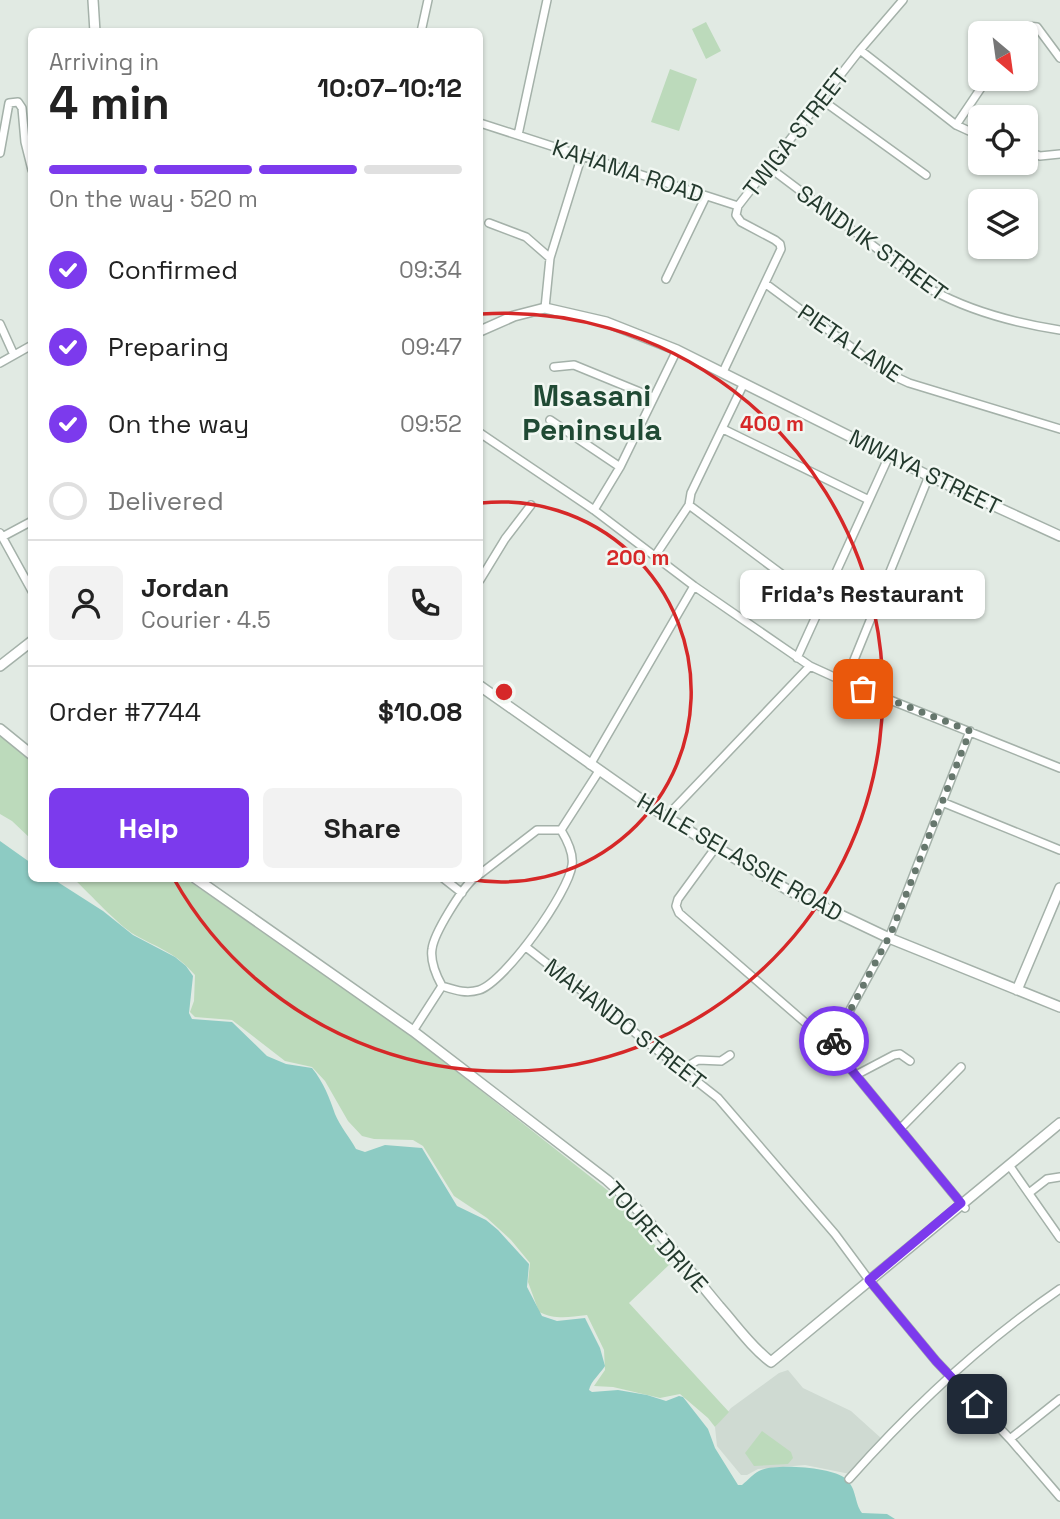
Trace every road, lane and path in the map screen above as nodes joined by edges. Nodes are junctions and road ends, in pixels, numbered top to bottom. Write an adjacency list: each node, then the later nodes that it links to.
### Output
1 (93, 0): 5 (street)
2 (428, 0): 6 (street)
3 (547, 0): 17 (street)
4 (903, 0): 8 (street, TWIGA STREET)
5 (95, 28)
6 (422, 28)
7 (1038, 28): 9 (street)
8 (860, 50): 11 (street, TWIGA STREET); 14 (street)
9 (1060, 58)
10 (979, 91): 14 (street)
11 (822, 100): 23 (street, TWIGA STREET); 24 (street)
12 (483, 124): 17 (street, KAHAMA ROAD)
13 (5, 125): 15 (street); 15 (street); 19 (street)
14 (956, 125): 16 (street)
15 (23, 127): 18 (street)
16 (968, 130)
17 (518, 135): 21 (street, KAHAMA ROAD)
18 (28, 151)
19 (0, 153)
20 (1060, 154): 22 (street)
21 (582, 155): 25 (street, KAHAMA ROAD); 28 (street)
22 (1038, 155)
23 (769, 168): 26 (street, TWIGA STREET); 34 (street, SANDVIK STREET)
24 (926, 175)
25 (706, 196): 26 (street, KAHAMA ROAD); 29 (street)
26 (738, 206): 30 (street, TWIGA STREET)
27 (489, 222): 28 (street)
28 (550, 258): 31 (street)
29 (666, 279)
30 (766, 284): 40 (street, TWIGA STREET); 45 (street, PIETA LANE)
31 (545, 309): 33 (street, MWAYA STREET); 36 (street, MWAYA STREET)
32 (0, 324): 37 (street)
33 (483, 330)
34 (1060, 330)
35 (28, 348): 37 (street)
36 (677, 350): 40 (street, MWAYA STREET); 42 (street)
37 (14, 355): 38 (street)
38 (0, 363)
39 (554, 367): 42 (street)
40 (723, 372): 41 (street, MWAYA STREET)
41 (744, 383): 44 (street); 47 (street, MWAYA STREET)
42 (652, 397): 48 (street)
43 (550, 420): 48 (street)
44 (723, 429): 50 (street); 52 (street)
45 (1060, 429)
46 (483, 435): 53 (street)
47 (890, 456): 49 (street, MWAYA STREET); 50 (street)
48 (620, 467): 53 (street)
49 (929, 476): 56 (street, MWAYA STREET); 66 (street)
50 (869, 500): 61 (street)
51 (531, 505): 58 (street)
52 (689, 505): 57 (street); 61 (street)
53 (594, 510): 57 (street)
54 (28, 523): 55 (street)
55 (1, 535): 59 (street)
56 (1060, 536)
57 (655, 556): 60 (street)
58 (483, 575)
59 (28, 584)
60 (694, 586): 63 (street); 71 (street)
61 (822, 600): 63 (street)
62 (28, 644): 64 (street)
63 (797, 658): 65 (street)
64 (0, 666)
65 (810, 666): 66 (street); 74 (street)
66 (845, 682): 69 (street)
67 (483, 688): 71 (street, HAILE SELASSIE ROAD)
68 (0, 729): 70 (street)
69 (970, 731): 72 (street); 73 (street)
70 (28, 752)
71 (594, 768): 74 (street, HAILE SELASSIE ROAD); 75 (street)
72 (1060, 768)
73 (942, 802): 77 (street); 84 (street)
74 (666, 817): 76 (street, HAILE SELASSIE ROAD)
75 (561, 830): 78 (street); 85 (street)
76 (716, 847): 84 (street, HAILE SELASSIE ROAD); 90 (street)
77 (1060, 850)
78 (483, 872)
79 (201, 882): 89 (street, TOURE DRIVE)
80 (448, 882): 83 (street)
81 (471, 882): 83 (street)
82 (1060, 888): 87 (street)
83 (462, 893): 86 (street)
84 (888, 938): 87 (street, HAILE SELASSIE ROAD); 90 (street)
85 (526, 947): 86 (street, MAHANDO STREET); 94 (street, MAHANDO STREET)
86 (442, 986): 89 (street)
87 (1017, 989): 88 (street, HAILE SELASSIE ROAD)
88 (1060, 1007)
89 (413, 1031): 103 (street, TOURE DRIVE)
90 (831, 1045): 95 (street)
91 (730, 1055): 94 (street)
92 (910, 1060): 95 (street)
93 (961, 1067): 97 (street)
94 (683, 1069): 103 (street, MAHANDO STREET)
95 (856, 1075): 97 (street)
96 (1060, 1123): 98 (street, TOURE DRIVE)
97 (900, 1129): 101 (street)
98 (1009, 1165): 100 (street); 101 (street, TOURE DRIVE)
99 (1060, 1177): 100 (street)
100 (1029, 1193): 102 (street)
101 (963, 1205): 103 (street, TOURE DRIVE)
102 (1060, 1238)
103 (869, 1280): 105 (street, MAHANDO STREET)
104 (1060, 1289): 105 (street)
105 (950, 1375): 107 (street, MAHANDO STREET); 108 (street)
106 (1060, 1399): 107 (street)
107 (1010, 1439): 109 (street, MAHANDO STREET)
108 (849, 1479)
109 (1060, 1497)

